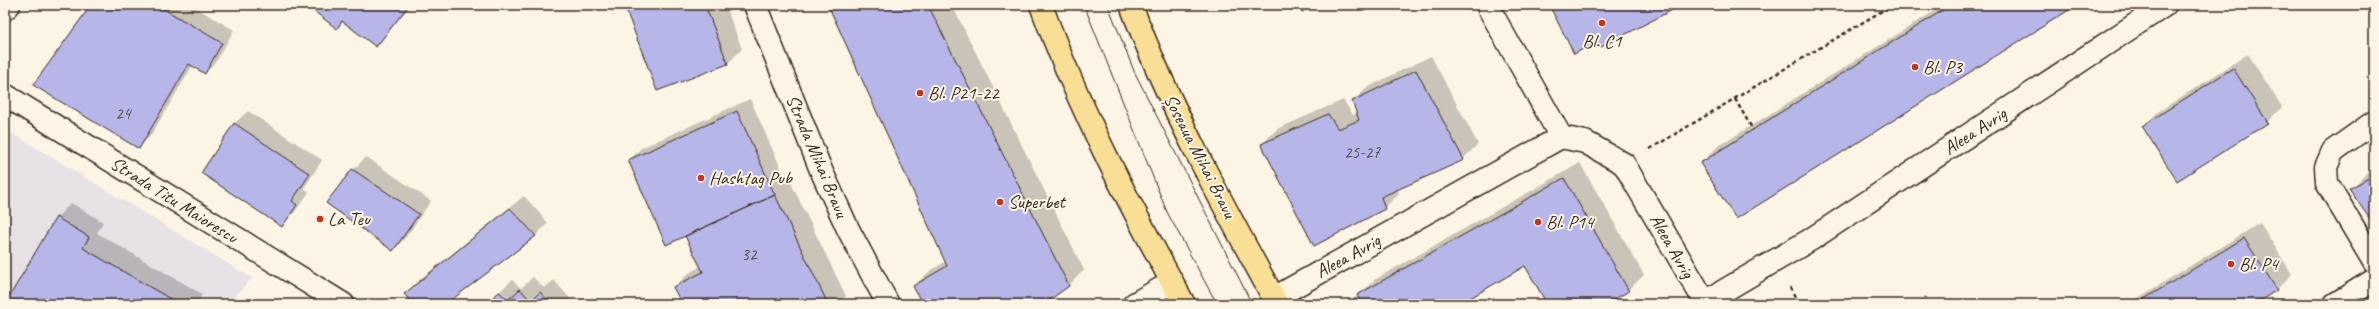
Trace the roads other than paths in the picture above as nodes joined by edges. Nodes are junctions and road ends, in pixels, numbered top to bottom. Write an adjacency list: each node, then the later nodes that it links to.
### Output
1 (9, 5): 7 (street)
2 (755, 5): 17 (street, Strada Mihai Bravu)
3 (1041, 5): 13 (main road)
4 (1131, 5): 14 (main road, Șoseaua Mihai Bravu)
5 (1487, 5): 10 (street)
6 (2166, 5): 15 (street, Aleea Avrig)
7 (5, 9)
8 (5, 95): 16 (street, Strada Titu Maiorescu)
9 (2374, 122): 11 (street)
10 (1561, 137): 14 (street, Aleea Avrig); 15 (street, Aleea Avrig)
11 (2374, 262)
12 (2374, 280): 20 (street)
13 (1172, 282): 18 (street); 19 (main road)
14 (1276, 301)
15 (1704, 303)
16 (342, 304)
17 (888, 304)
18 (1134, 304)
19 (1184, 304)
20 (2335, 304)

